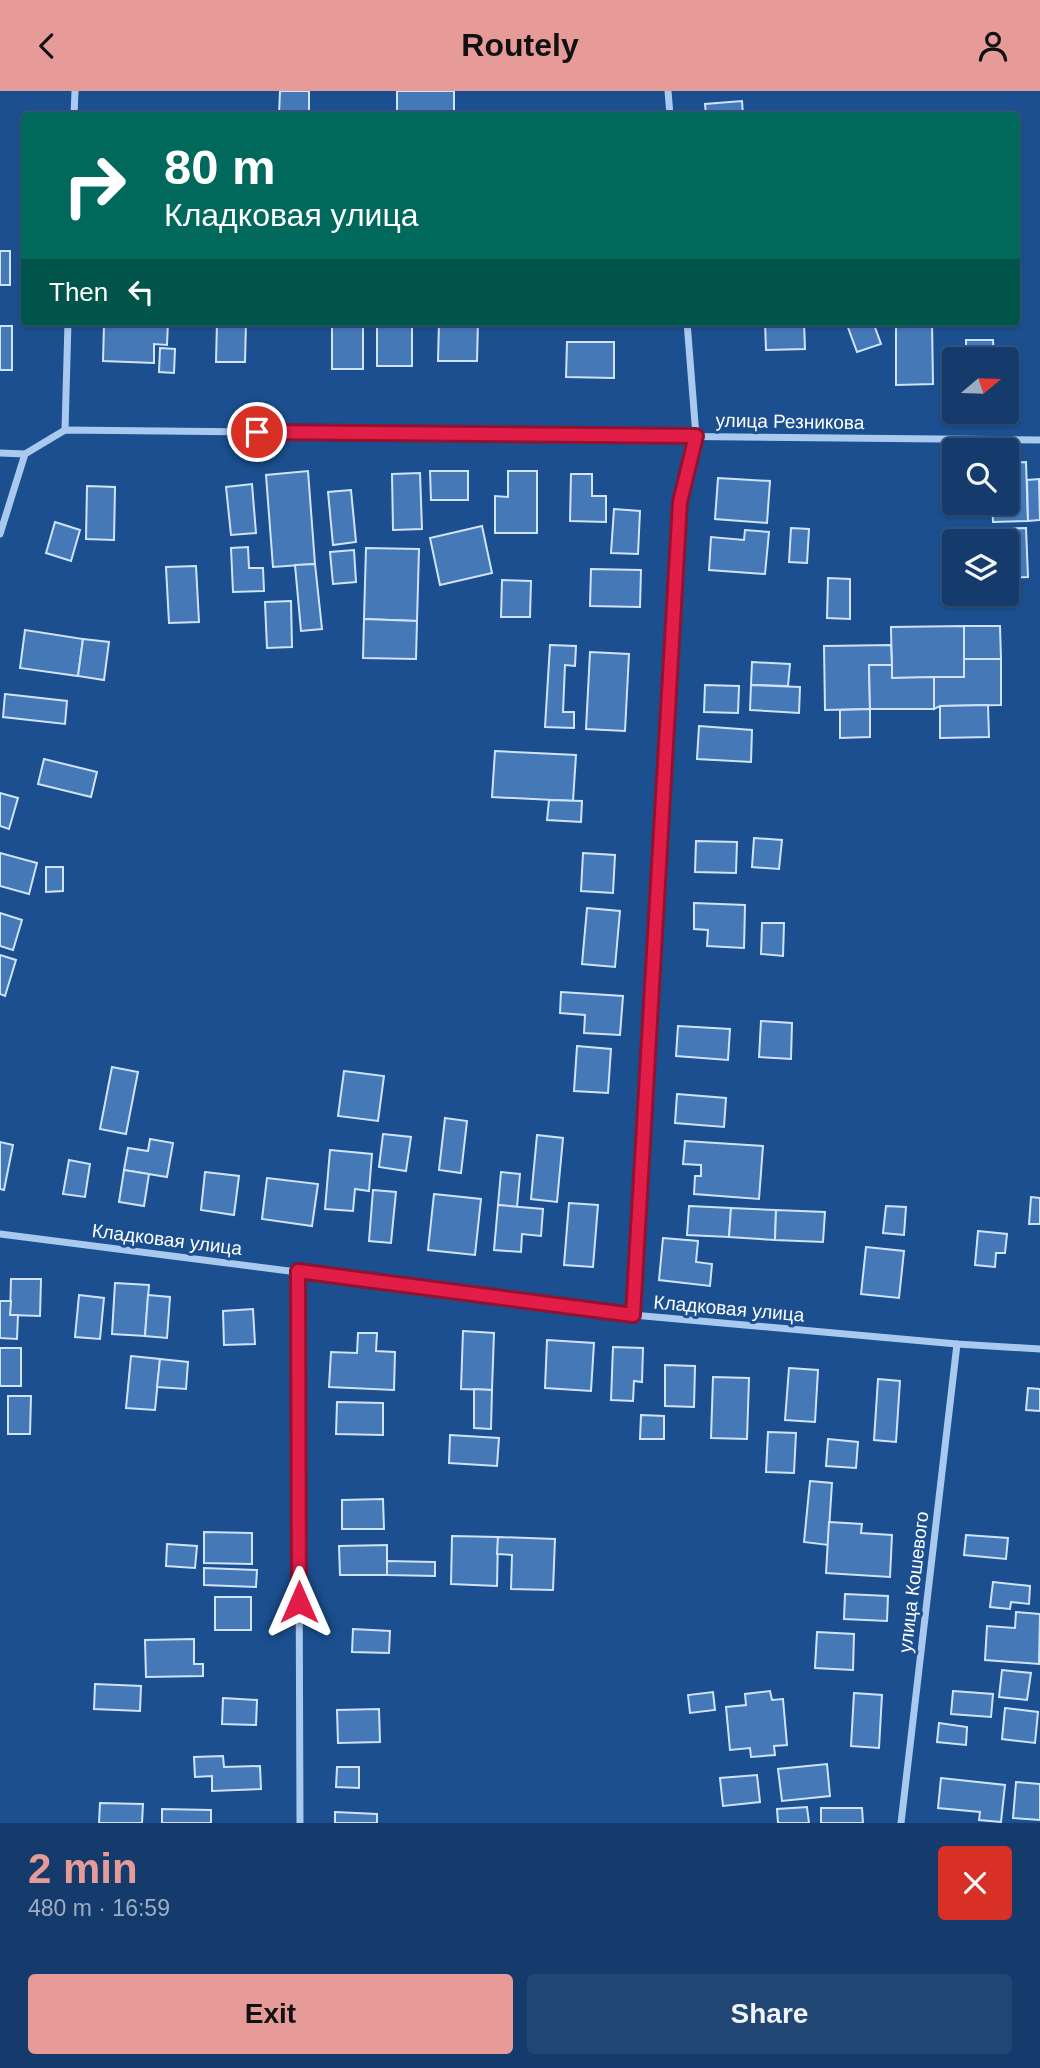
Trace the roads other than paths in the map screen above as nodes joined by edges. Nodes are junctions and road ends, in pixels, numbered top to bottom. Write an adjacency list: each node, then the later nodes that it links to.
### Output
1 (75, 91): 3 (street)
2 (668, 91): 4 (street)
3 (74, 112)
4 (670, 112)
5 (68, 326): 7 (street)
6 (687, 326): 8 (street)
7 (65, 430): 8 (street, улица Резникова); 11 (street)
8 (696, 436): 9 (street, улица Резникова); 15 (street)
9 (1040, 440)
10 (0, 453): 11 (street)
11 (25, 454): 12 (street)
12 (0, 534)
13 (0, 1234): 14 (street, Кладковая улица)
14 (298, 1271): 15 (street, Кладковая улица); 18 (street)
15 (633, 1315): 16 (street, Кладковая улица)
16 (957, 1344): 17 (street, Кладковая улица); 19 (street, улица Кошевого)
17 (1040, 1349)
18 (300, 1823)
19 (901, 1823)

